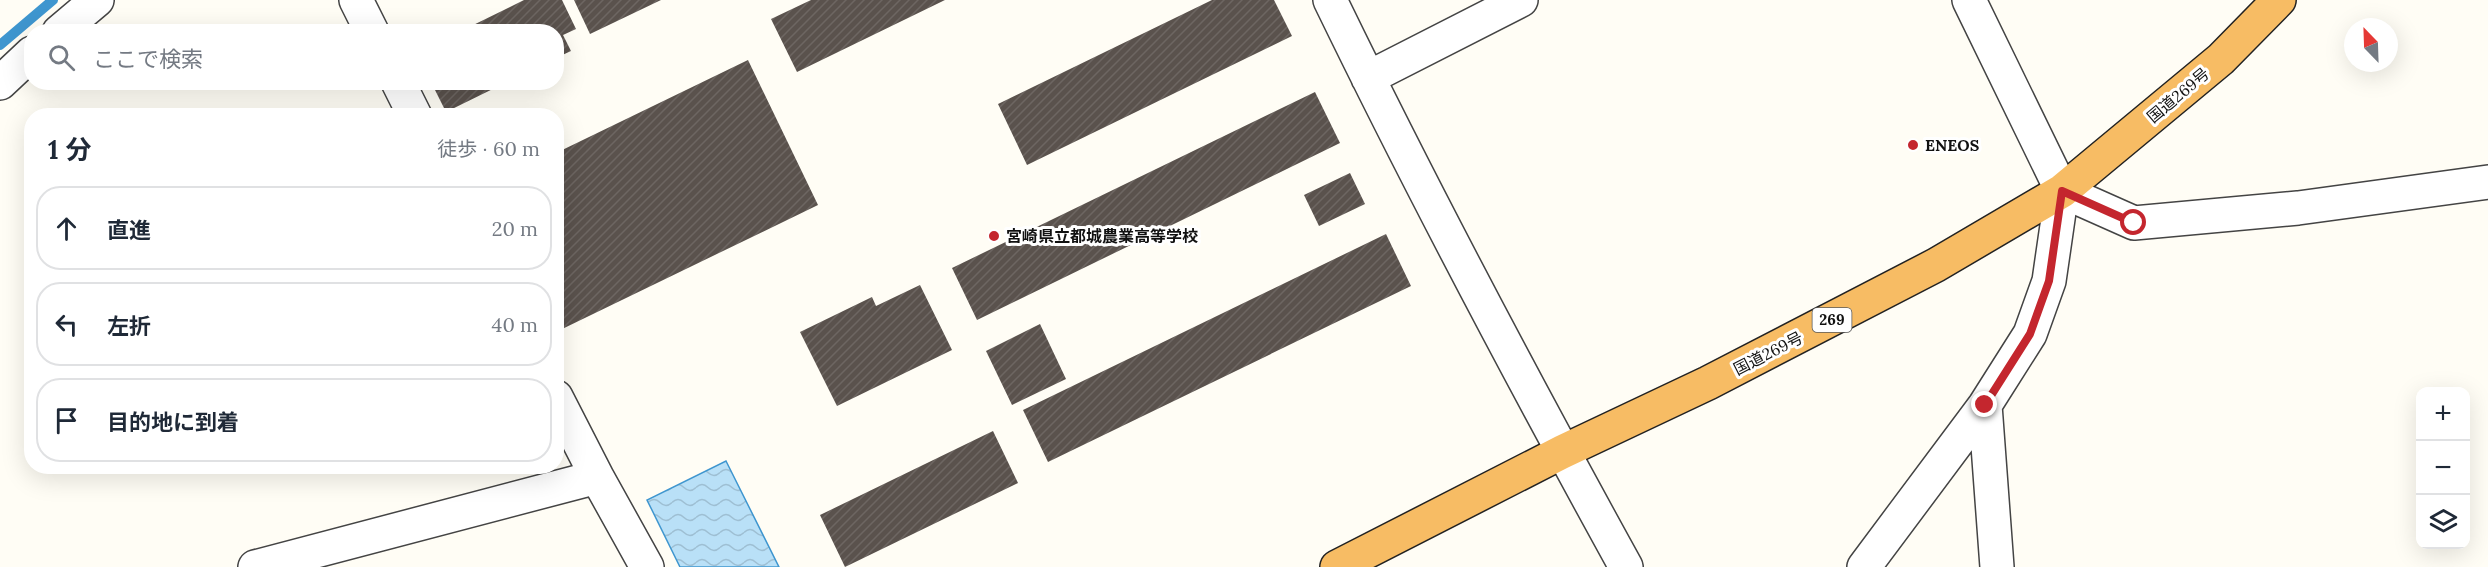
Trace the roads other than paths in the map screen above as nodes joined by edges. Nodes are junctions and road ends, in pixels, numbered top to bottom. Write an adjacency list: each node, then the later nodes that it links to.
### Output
1 (97, 0): 7 (street)
2 (356, 0): 8 (street)
3 (1330, 0): 10 (street)
4 (1521, 0): 10 (street)
5 (1969, 0): 15 (street)
6 (2279, 0): 15 (highway, 国道269号 / 269)
7 (68, 24)
8 (368, 24)
9 (24, 60): 11 (street)
10 (1368, 78): 18 (street)
11 (0, 83)
12 (402, 90): 13 (street)
13 (411, 108)
14 (2488, 182): 15 (street)
15 (2062, 191): 16 (street); 18 (highway, 国道269号 / 269)
16 (1985, 405): 24 (street); 25 (street)
17 (564, 413): 19 (street)
18 (1562, 452): 22 (highway, 国道269号 / 269); 23 (street)
19 (597, 477): 20 (street); 21 (street)
20 (255, 567)
21 (647, 567)
22 (1337, 567)
23 (1626, 567)
24 (1864, 567)
25 (1997, 567)

